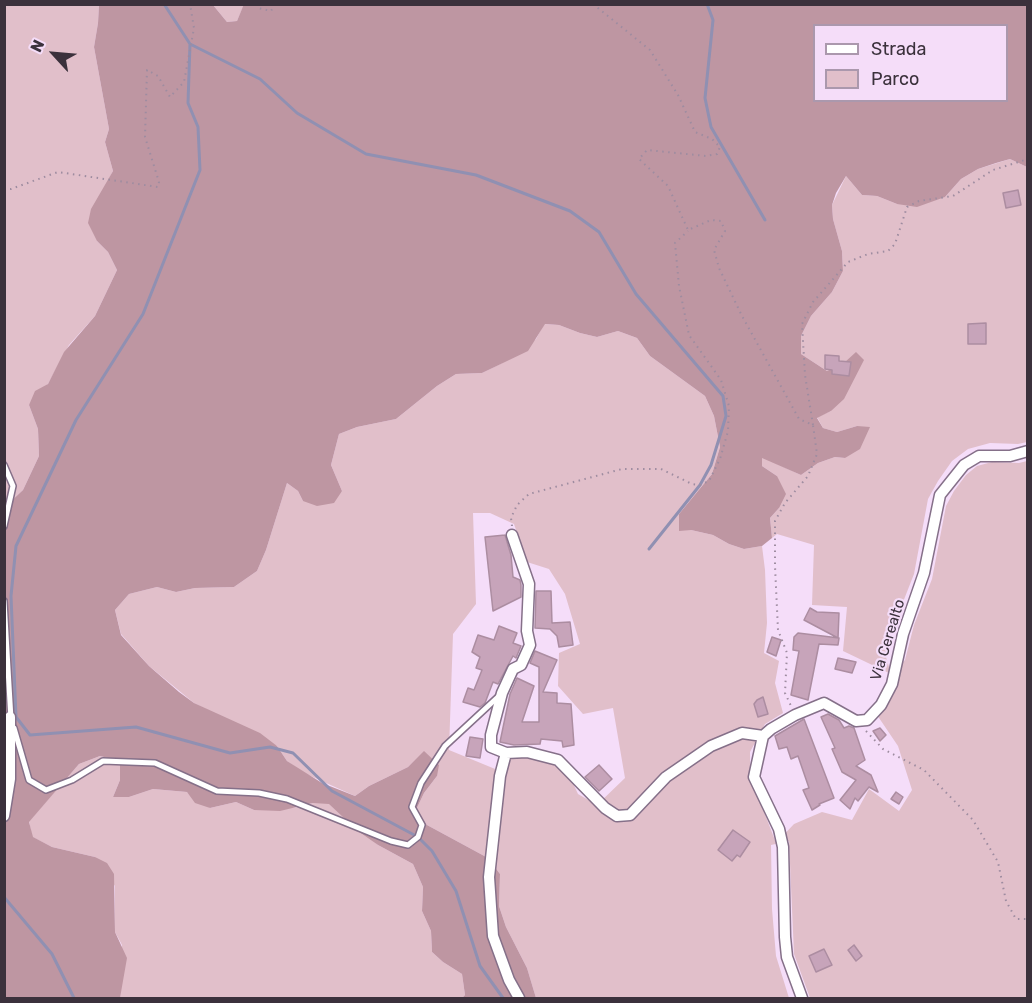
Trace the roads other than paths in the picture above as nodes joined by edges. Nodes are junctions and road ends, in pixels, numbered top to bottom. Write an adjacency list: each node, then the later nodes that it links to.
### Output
1 (1028, 451): 8 (street, Via Cerealto)
2 (4, 465): 3 (lane)
3 (4, 526)
4 (513, 535): 6 (street)
5 (4, 601): 7 (lane)
6 (502, 693): 7 (lane); 9 (street)
7 (10, 717): 10 (street)
8 (764, 736): 9 (street); 12 (street)
9 (506, 753): 11 (street)
10 (4, 816)
11 (519, 999)
12 (802, 999)

